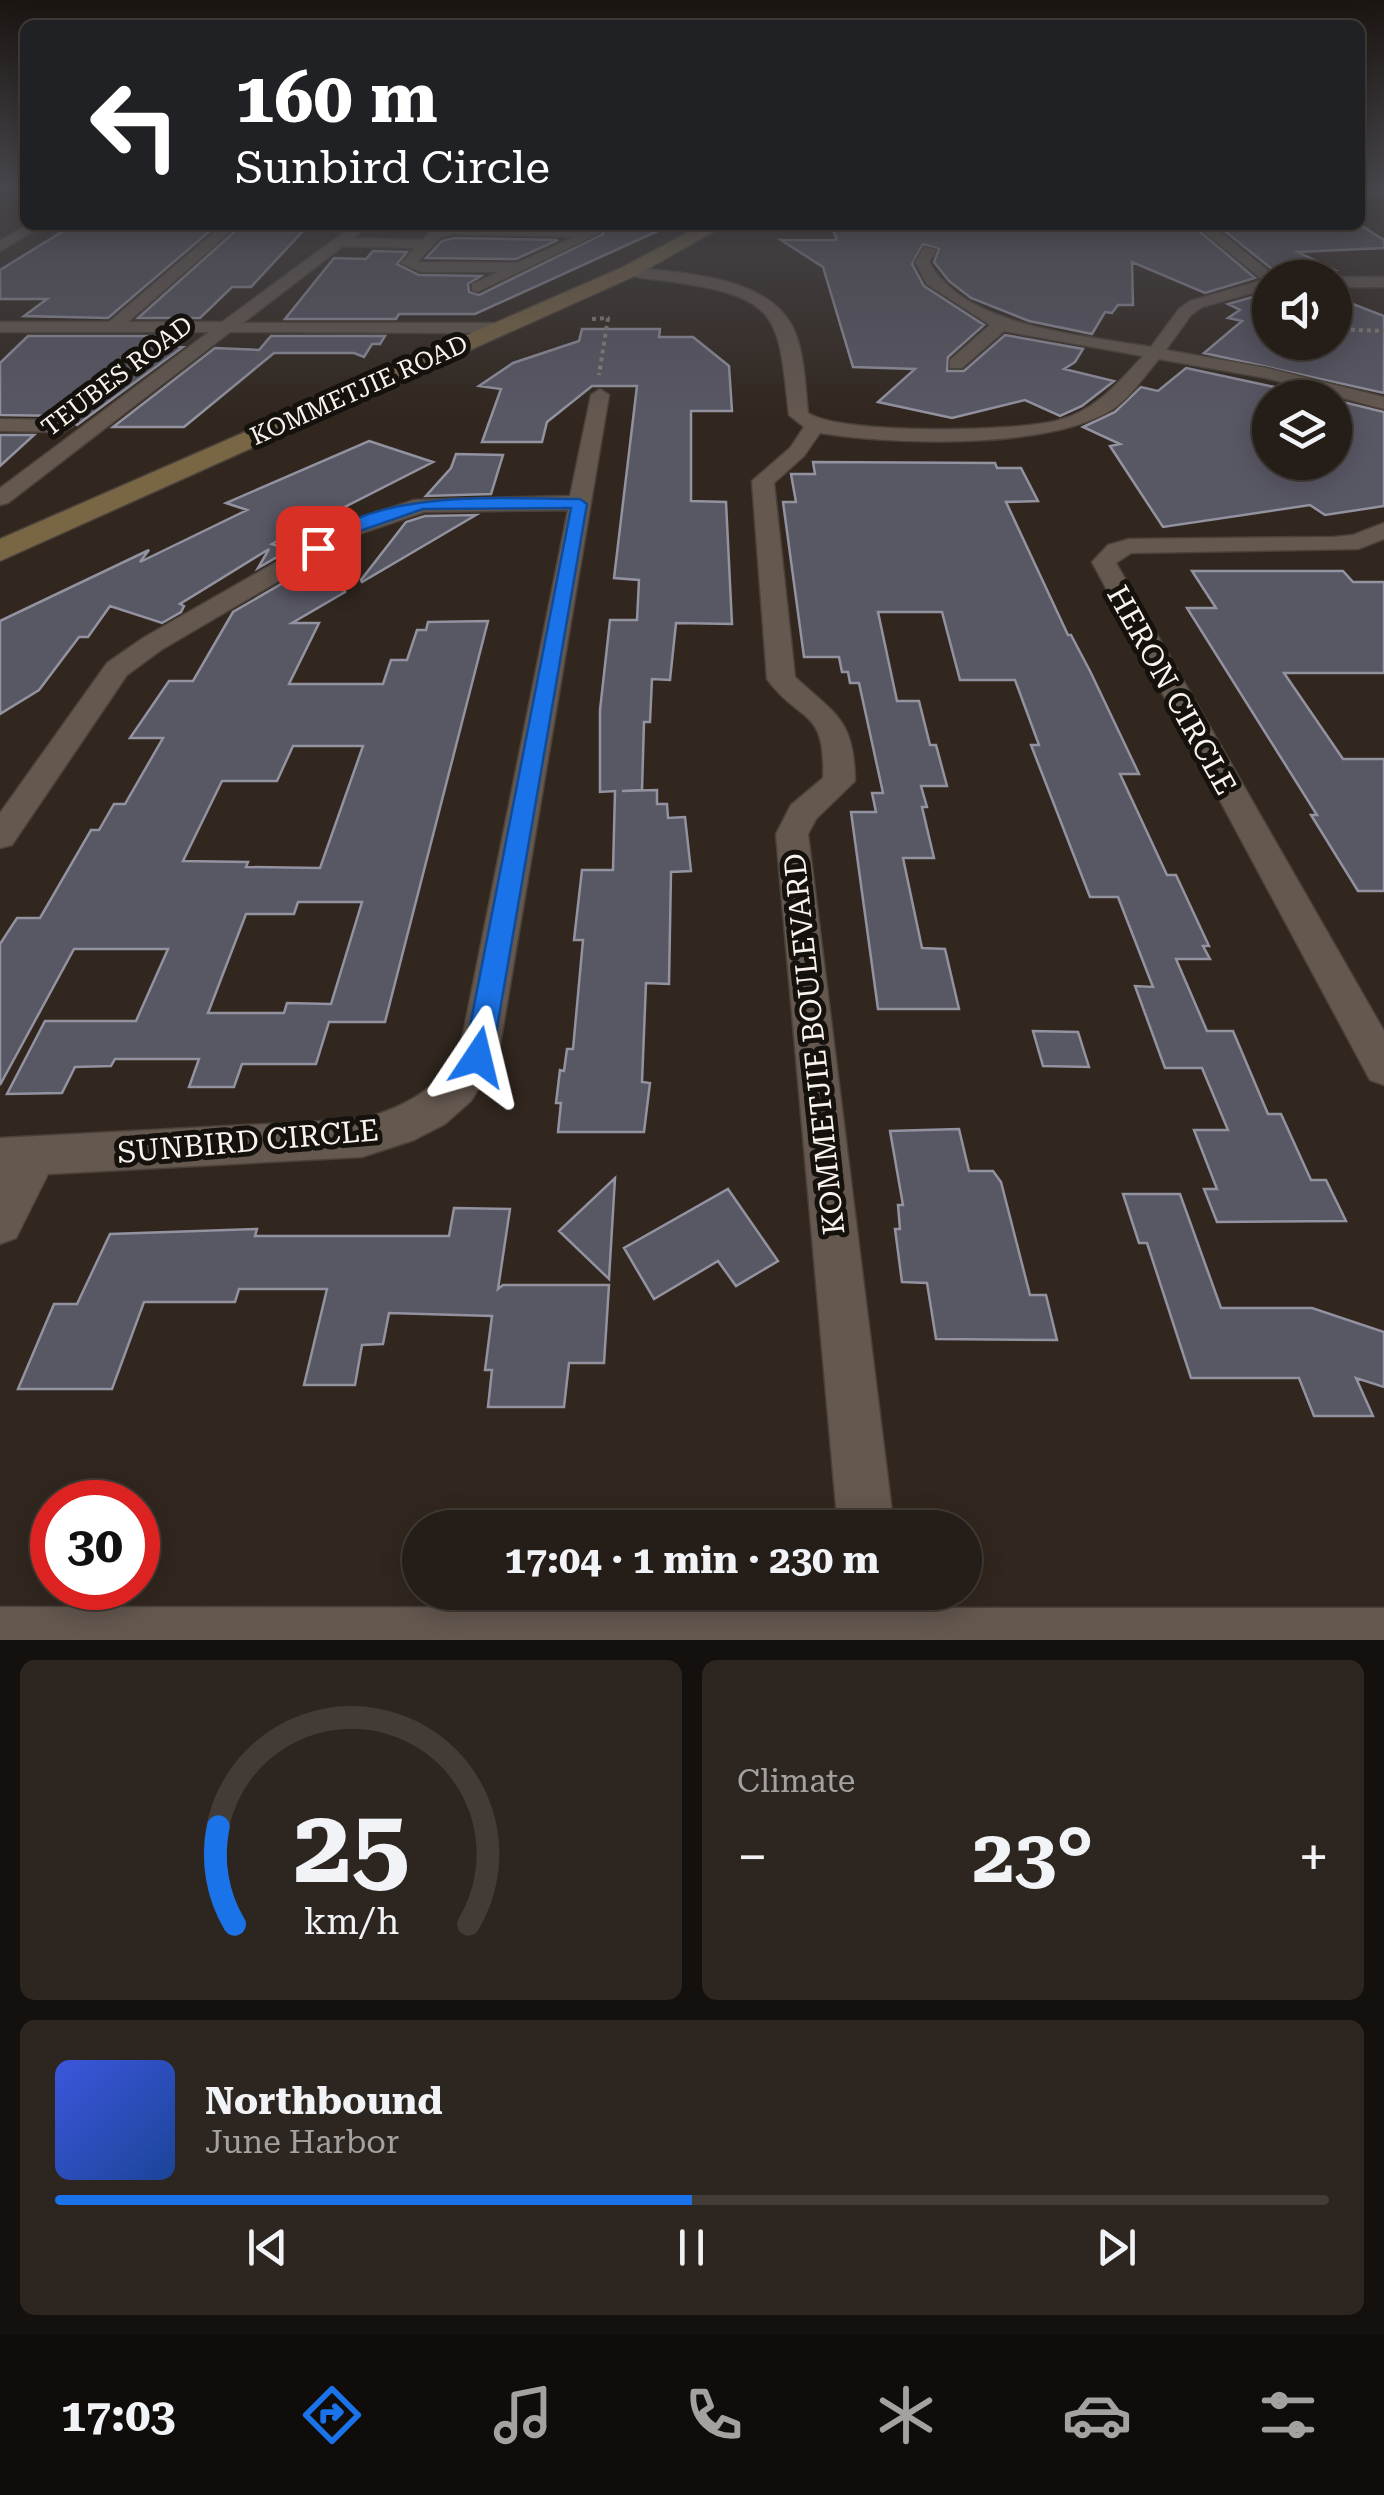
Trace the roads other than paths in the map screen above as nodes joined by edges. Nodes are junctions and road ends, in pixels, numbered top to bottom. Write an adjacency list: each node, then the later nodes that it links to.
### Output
1 (190, 262): 15 (street)
2 (314, 262): 16 (street, TEUBES ROAD)
3 (411, 262): 7 (street)
4 (530, 262): 7 (street)
5 (649, 262): 8 (main road, KOMMETJIE ROAD)
6 (922, 262): 13 (street)
7 (515, 268): 11 (street)
8 (630, 272): 17 (main road, KOMMETJIE ROAD); 24 (street)
9 (1352, 282): 10 (street)
10 (1384, 282)
11 (477, 286)
12 (1252, 286): 18 (street)
13 (1000, 325): 18 (street); 19 (street)
14 (0, 326): 15 (street)
15 (114, 327): 16 (street)
16 (228, 327): 17 (street); 25 (street, TEUBES ROAD)
17 (500, 328): 28 (main road, KOMMETJIE ROAD)
18 (1155, 353): 21 (street); 24 (street)
19 (956, 364)
20 (600, 396): 26 (street, SUNBIRD CIRCLE)
21 (1384, 402)
22 (0, 425): 23 (street)
23 (63, 426)
24 (815, 426): 33 (street, KOMMETJIE BOULEVARD)
25 (0, 498)
26 (580, 504): 29 (street); 31 (street, SUNBIRD CIRCLE)
27 (1384, 530): 30 (street, HERON CIRCLE)
28 (0, 551)
29 (0, 837)
30 (1384, 1068)
31 (17, 1157): 32 (street, SUNBIRD CIRCLE)
32 (0, 1222)
33 (864, 1510)
34 (876, 1615): 35 (street); 36 (street)
35 (0, 1637)
36 (1384, 1638)

